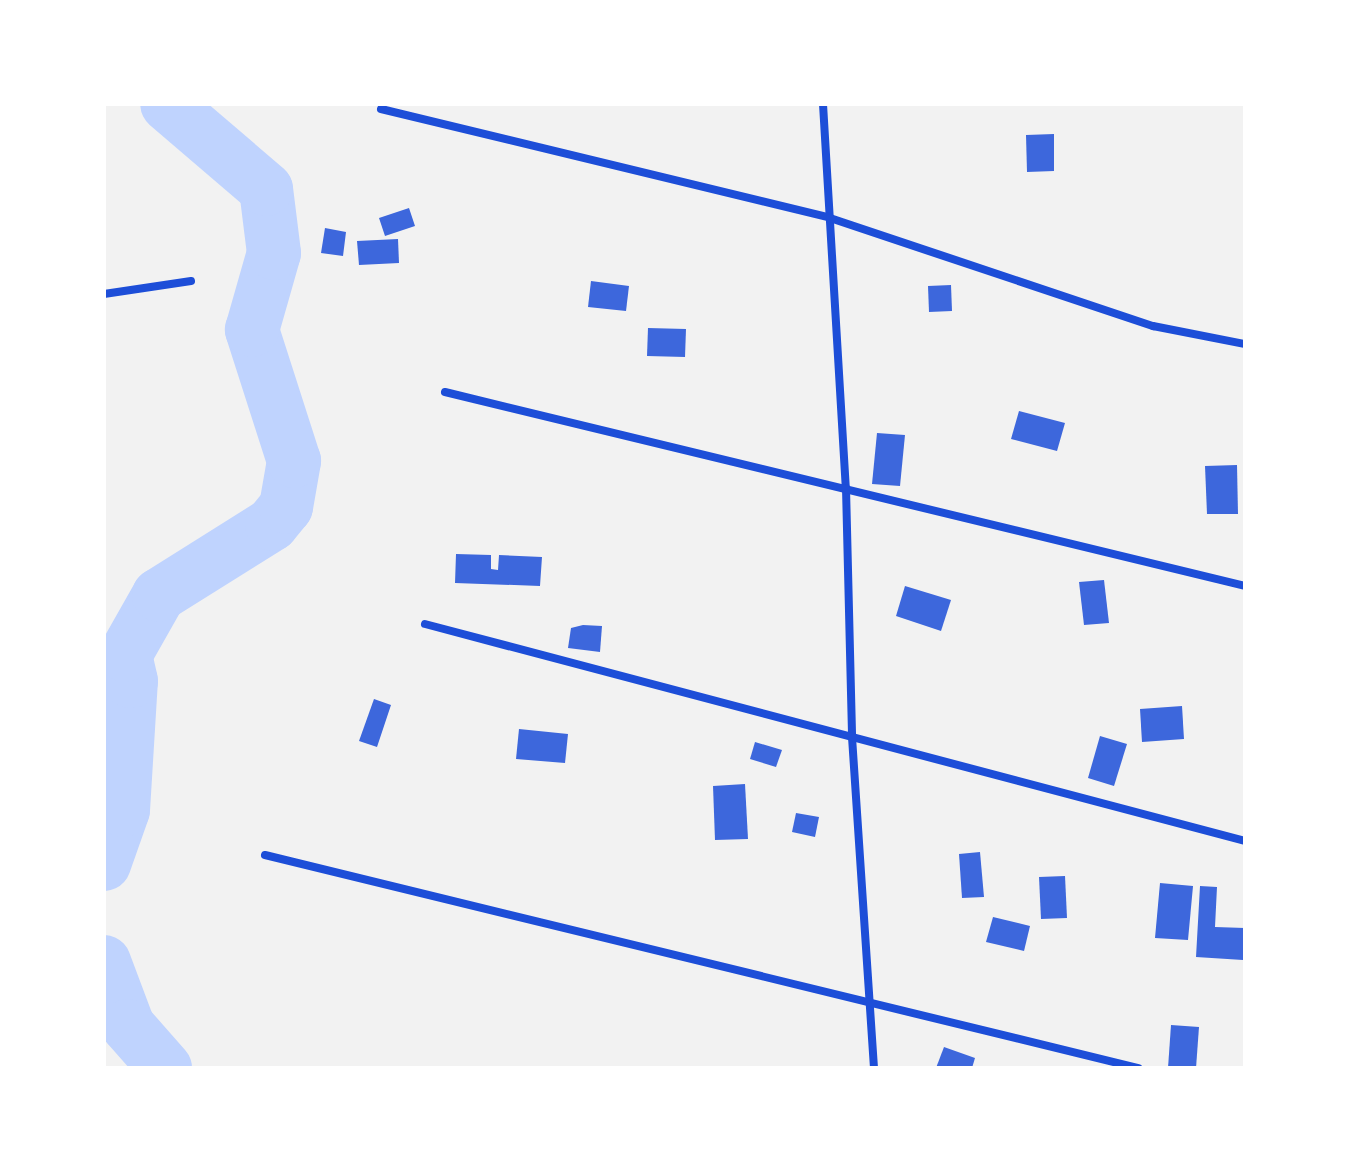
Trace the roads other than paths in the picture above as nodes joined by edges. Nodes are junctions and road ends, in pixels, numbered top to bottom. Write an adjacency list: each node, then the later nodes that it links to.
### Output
1 (823, 104): 3 (street)
2 (381, 109): 3 (street)
3 (830, 218): 6 (street); 8 (street)
4 (191, 281): 5 (street)
5 (104, 294)
6 (1245, 344)
7 (445, 392): 8 (street)
8 (846, 488): 9 (street); 11 (street)
9 (1245, 586)
10 (425, 624): 11 (street)
11 (852, 737): 12 (street); 14 (street)
12 (1245, 841)
13 (265, 855): 14 (street)
14 (873, 1000): 15 (street); 16 (street)
15 (874, 1068)
16 (1138, 1068)

